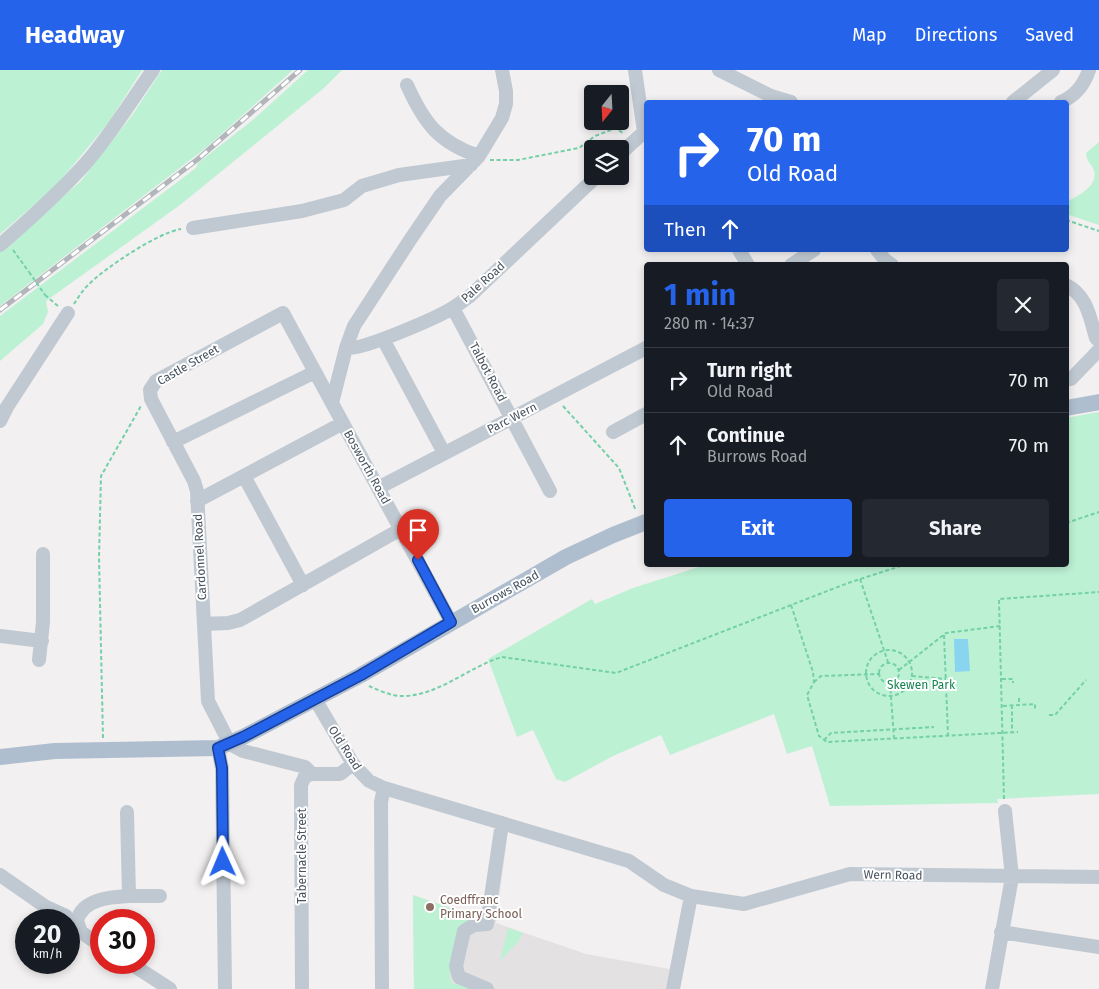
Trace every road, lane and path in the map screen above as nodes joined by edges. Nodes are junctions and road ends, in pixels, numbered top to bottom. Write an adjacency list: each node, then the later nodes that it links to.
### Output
1 (153, 70): 18 (street)
2 (502, 70): 13 (street)
3 (635, 70): 11 (street)
4 (718, 70): 8 (street)
5 (1053, 70): 9 (street)
6 (1089, 70): 10 (street)
7 (406, 85): 13 (street)
8 (784, 100)
9 (1020, 100)
10 (1064, 100)
11 (641, 136): 12 (street); 13 (path)
12 (629, 146)
13 (475, 161): 16 (street); 29 (street)
14 (587, 185): 24 (street, Pale Road)
15 (1069, 221): 17 (path)
16 (193, 228): 26 (path)
17 (1099, 231)
18 (3, 242): 26 (path, bridge)
19 (811, 252): 21 (street)
20 (879, 252): 22 (street)
21 (795, 262)
22 (888, 262)
23 (1069, 287): 28 (street)
24 (453, 308): 27 (street, Pale Road); 40 (street, Talbot Road)
25 (283, 312): 32 (street, Bosworth Road); 34 (street, Castle Street)
26 (68, 313): 41 (street)
27 (383, 339): 29 (street, Pale Road); 45 (street)
28 (1099, 341)
29 (346, 348): 37 (street)
30 (644, 349): 35 (street, Parc Wern)
31 (1099, 350): 33 (street)
32 (315, 372): 37 (street, Bosworth Road); 44 (street)
33 (1069, 379)
34 (150, 390): 44 (street, Castle Street); 98 (path)
35 (554, 396): 40 (street, Parc Wern); 52 (path)
36 (1099, 402): 38 (main road)
37 (332, 403): 42 (street, Bosworth Road)
38 (1069, 407)
39 (644, 415): 43 (street)
40 (513, 418): 45 (street, Parc Wern); 48 (street, Talbot Road)
41 (0, 421)
42 (343, 423): 46 (street, Cardonnel Road); 47 (street, Bosworth Road)
43 (613, 432)
44 (174, 442): 49 (street, Castle Street)
45 (444, 453): 47 (street, Parc Wern)
46 (244, 476): 49 (street, Cardonnel Road); 57 (street)
47 (378, 488): 53 (street, Bosworth Road)
48 (550, 491)
49 (197, 501): 61 (street, Cardonnel Road)
50 (1099, 512): 51 (path)
51 (1069, 522)
52 (643, 523): 60 (main road, Burrows Road)
53 (401, 530): 57 (street); 60 (street, Bosworth Road)
54 (43, 554): 65 (street)
55 (897, 567): 56 (path)
56 (860, 579): 59 (path); 66 (path)
57 (304, 585): 61 (street)
58 (1099, 592): 62 (path)
59 (791, 605): 73 (path); 78 (path)
60 (451, 622): 73 (main road, Burrows Road)
61 (204, 624): 97 (street, Cardonnel Road)
62 (1000, 626): 63 (path); 76 (path)
63 (944, 634): 69 (path); 75 (path)
64 (0, 636): 65 (street)
65 (42, 640): 67 (street)
66 (883, 650): 68 (path); 69 (path); 71 (path)
67 (39, 660)
68 (888, 662): 70 (path); 72 (path)
69 (909, 662): 70 (path); 74 (path)
70 (899, 670): 79 (path)
71 (866, 674): 72 (path); 78 (path); 81 (path)
72 (879, 674): 79 (path)
73 (361, 675): 83 (main road, Burrows Road)
74 (912, 676): 75 (path); 81 (path)
75 (946, 679): 94 (path)
76 (1001, 680): 80 (path); 86 (path)
77 (1086, 680): 88 (path)
78 (814, 682): 96 (path)
79 (890, 683): 81 (path)
80 (1013, 683)
81 (891, 696): 90 (path)
82 (1019, 698): 85 (path)
83 (315, 699): 97 (main road); 100 (street, Old Road)
84 (1012, 705): 85 (path); 86 (path); 91 (path)
85 (1019, 705): 87 (path)
86 (1002, 706): 93 (path)
87 (1035, 710)
88 (1049, 715)
89 (934, 727): 90 (path)
90 (894, 729): 95 (path); 96 (path)
91 (1012, 732): 92 (path); 93 (path)
92 (1018, 732)
93 (1003, 733): 94 (path); 103 (path)
94 (948, 735): 95 (path)
95 (894, 738): 96 (path)
96 (824, 740)
97 (224, 746): 98 (main road); 101 (street); 118 (street, Cardonnel Road)
98 (104, 750): 99 (main road)
99 (0, 757)
100 (353, 764): 101 (street); 102 (street, Old Road)
101 (312, 774): 119 (street, Tabernacle Street)
102 (384, 788): 105 (street, Old Road); 120 (street)
103 (1005, 811): 107 (street)
104 (127, 812): 109 (street)
105 (502, 823): 111 (street, Old Road); 121 (street)
106 (0, 875): 112 (street)
107 (1012, 877): 108 (street, Wern Road); 111 (street, Wern Road); 113 (street)
108 (1099, 877)
109 (129, 896): 110 (street); 114 (street)
110 (160, 896)
111 (691, 896): 122 (street)
112 (50, 909)
113 (1001, 932): 115 (street); 123 (street)
114 (90, 939)
115 (1099, 947)
116 (147, 974): 117 (street)
117 (170, 989)
118 (224, 989)
119 (302, 989)
120 (382, 989)
121 (486, 989)
122 (673, 989)
123 (992, 989)

